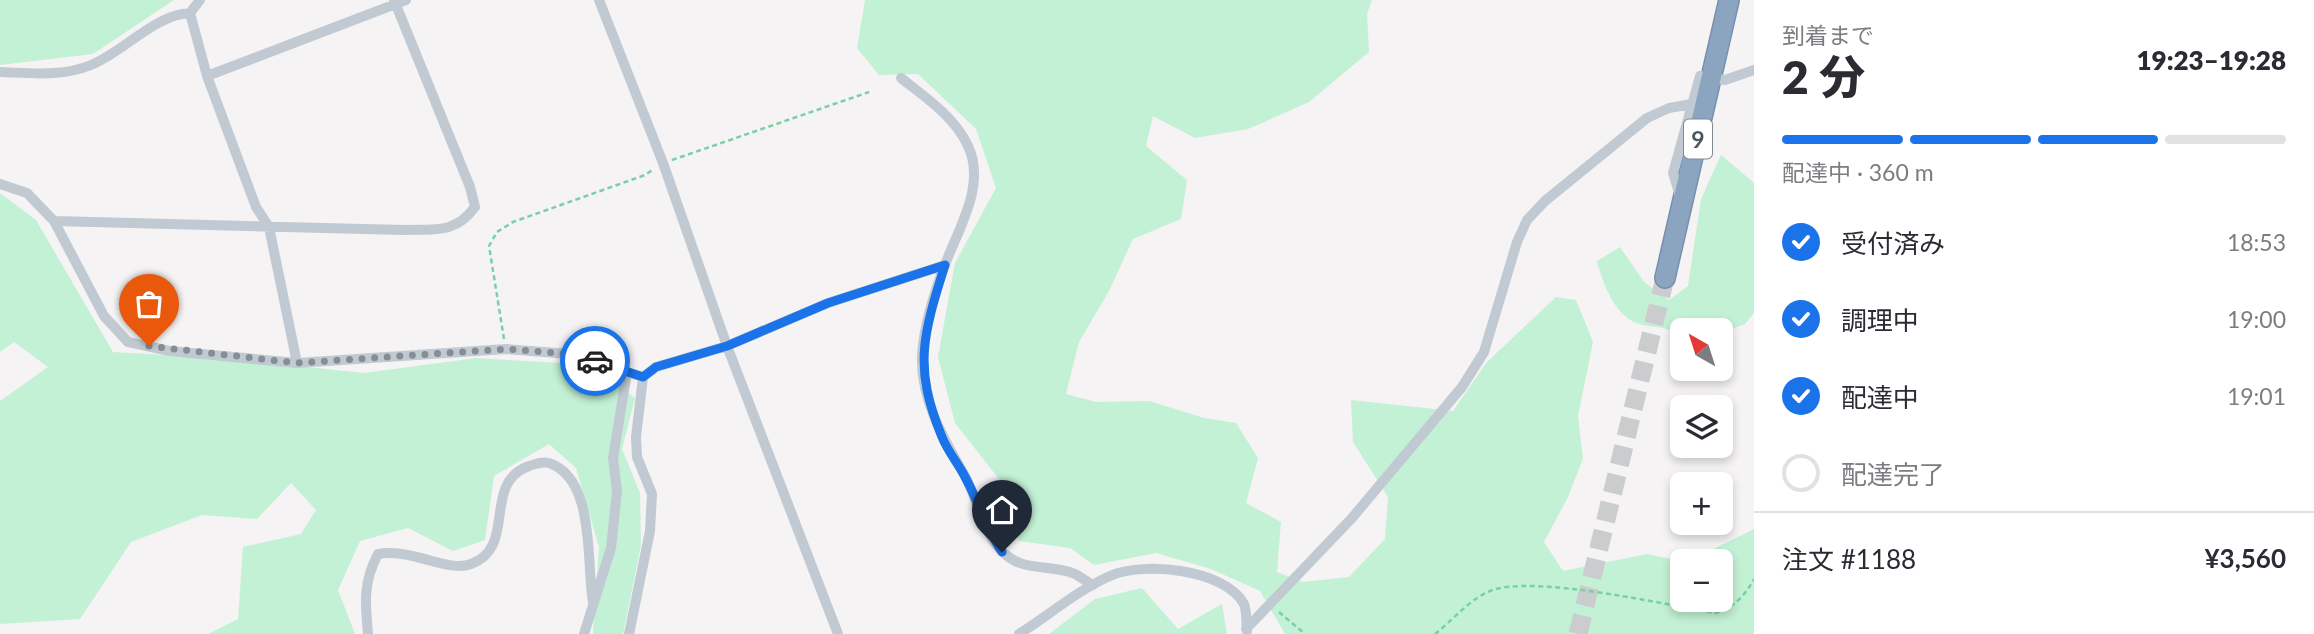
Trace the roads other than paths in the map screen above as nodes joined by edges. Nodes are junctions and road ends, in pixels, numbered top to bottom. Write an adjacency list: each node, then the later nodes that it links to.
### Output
1 (200, 0): 5 (street)
2 (599, 0): 18 (street)
3 (1729, 0): 9 (highway, 9)
4 (398, 1): 8 (street); 15 (street)
5 (190, 13): 7 (street); 8 (street)
6 (1754, 70): 9 (street)
7 (0, 72)
8 (207, 76): 15 (street)
9 (1712, 77): 11 (street); 13 (highway, 9)
10 (901, 78): 16 (street)
11 (1692, 104): 13 (street); 24 (street)
12 (0, 184): 14 (street)
13 (1683, 205): 17 (highway, 9)
14 (54, 222): 15 (street); 19 (street)
15 (269, 227): 19 (street)
16 (945, 265): 18 (street); 22 (street)
17 (1665, 278)
18 (727, 346): 21 (street); 28 (street)
19 (297, 363): 20 (street)
20 (626, 372): 21 (street); 23 (street)
21 (643, 377): 27 (street)
22 (1093, 585): 24 (street); 29 (street)
23 (593, 602): 25 (street); 26 (street)
24 (1247, 632)
25 (368, 634)
26 (584, 634)
27 (629, 634)
28 (838, 634)
29 (1020, 634)

